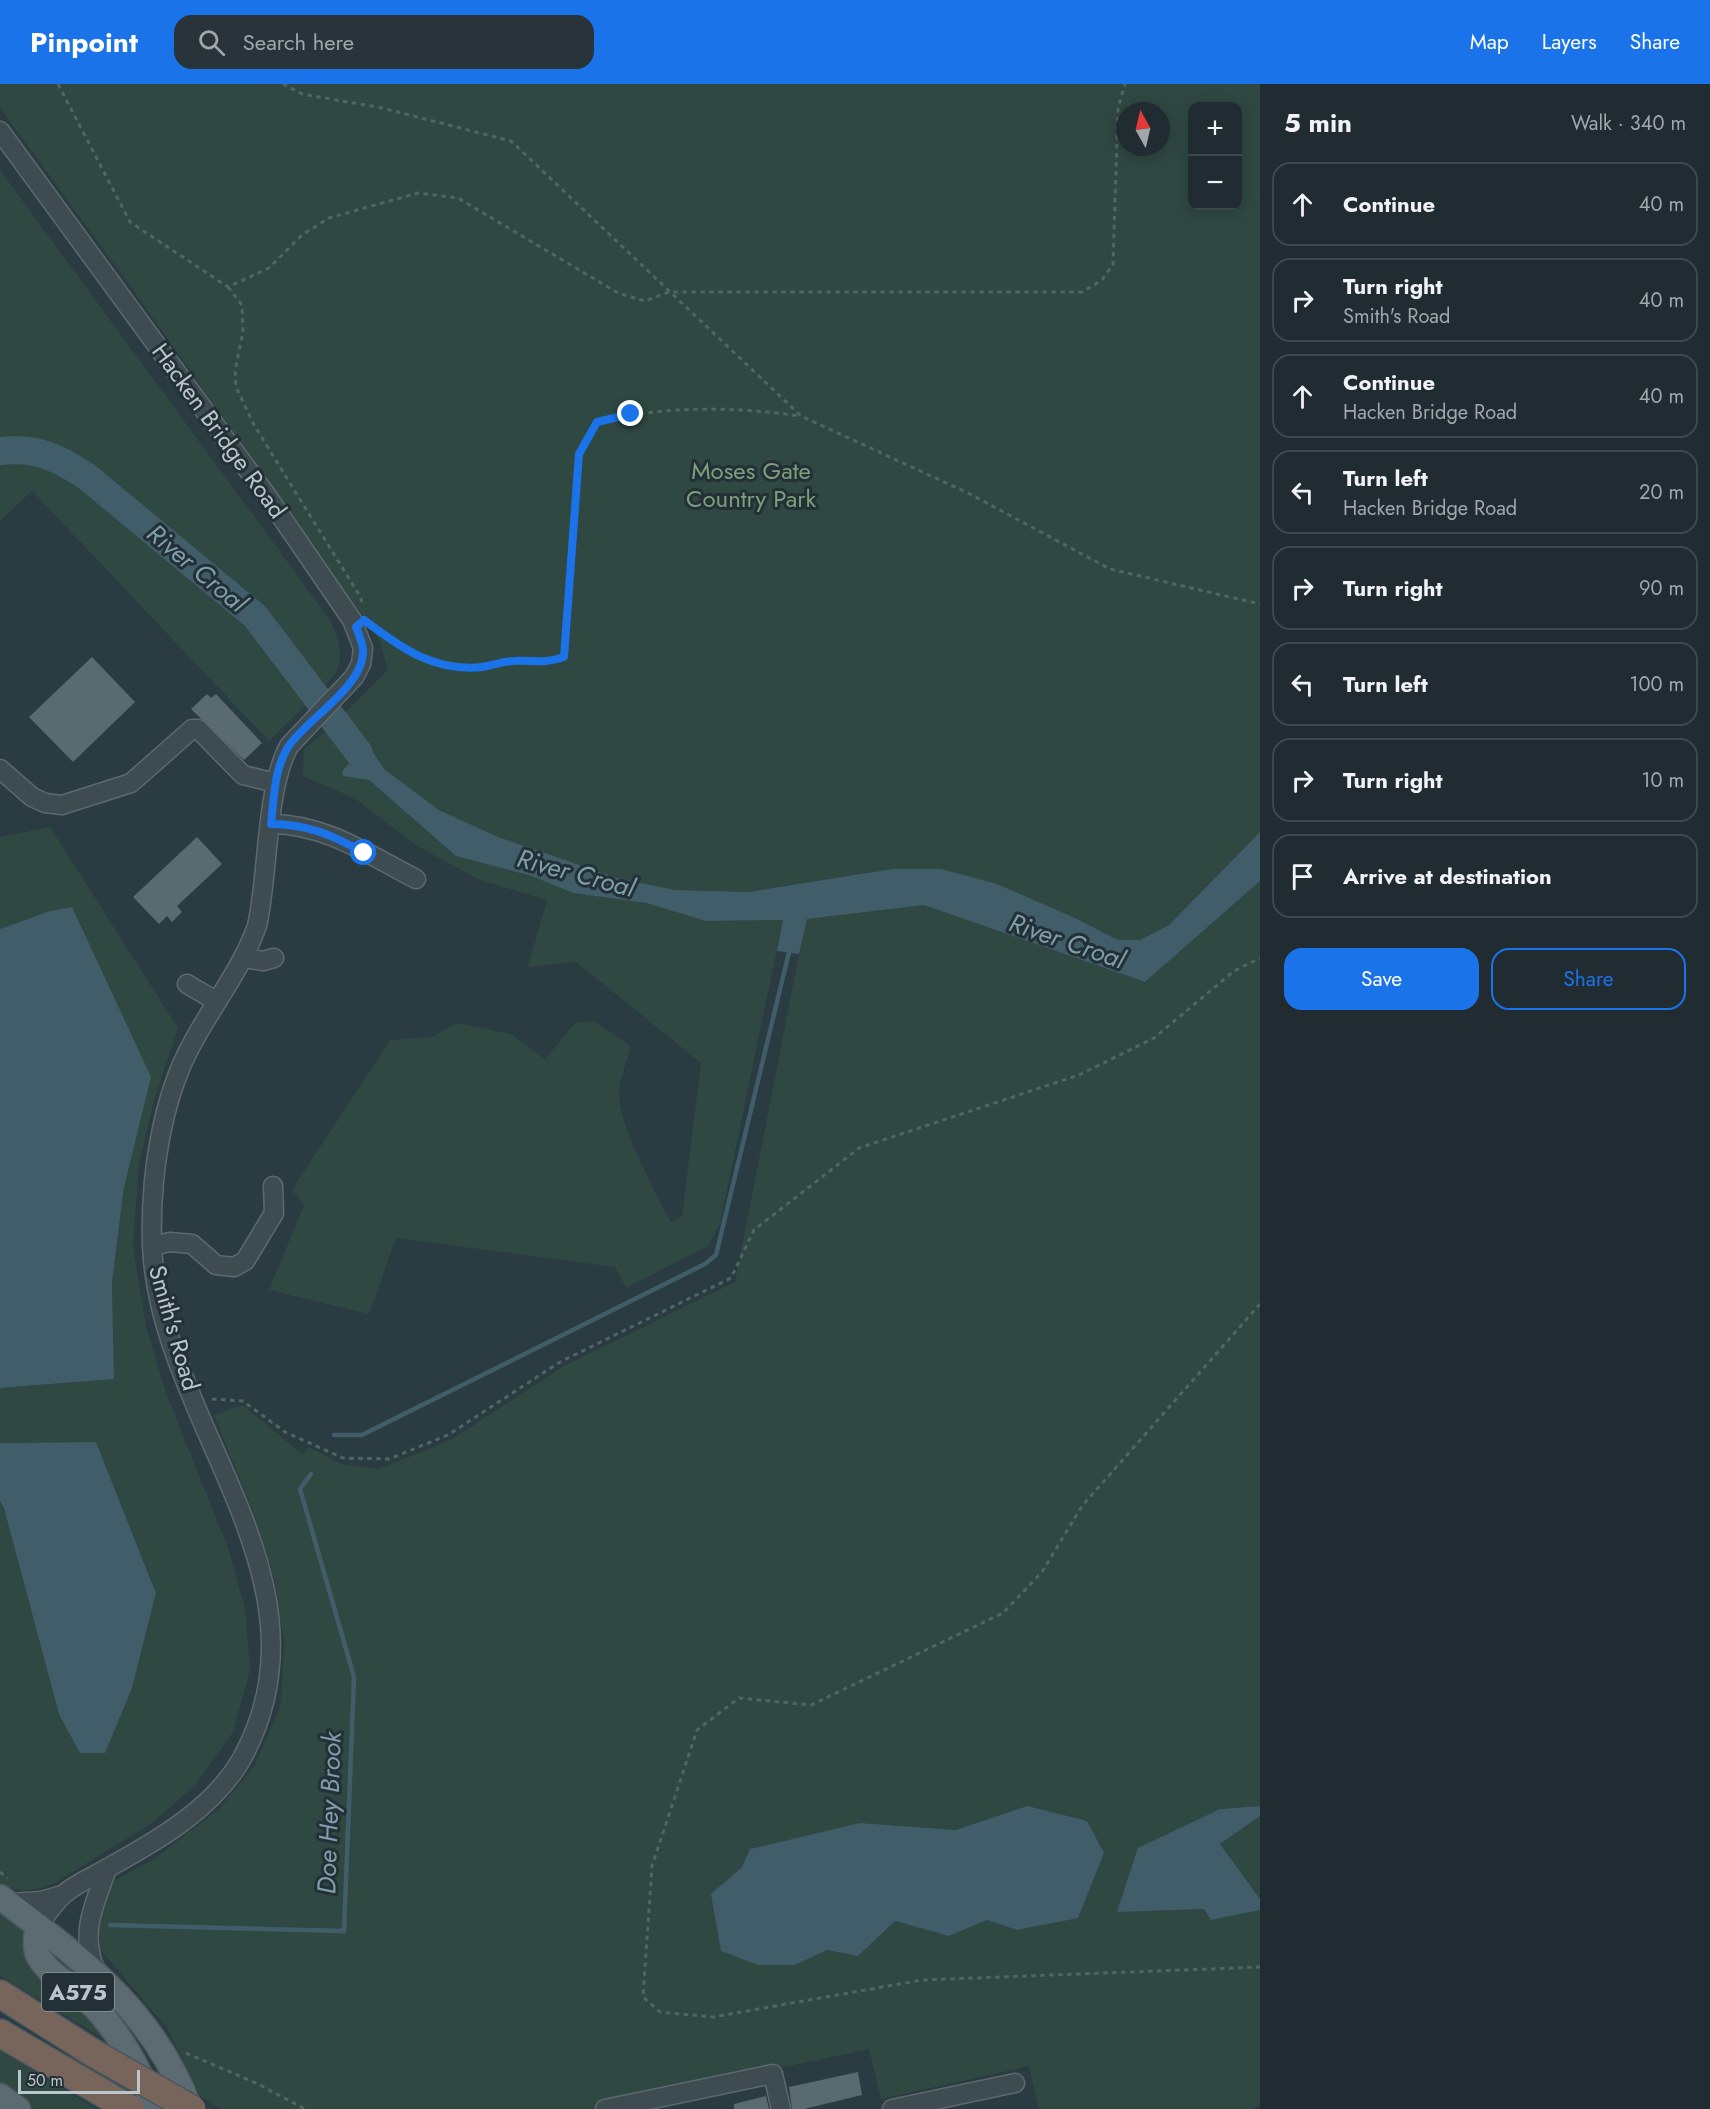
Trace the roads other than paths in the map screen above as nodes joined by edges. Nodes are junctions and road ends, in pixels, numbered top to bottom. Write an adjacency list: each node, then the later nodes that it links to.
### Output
1 (0, 131): 2 (street, Hacken Bridge Road)
2 (300, 734): 4 (street, Smith's Road)
3 (0, 769): 4 (street)
4 (276, 783): 5 (street, Smith's Road)
5 (271, 824): 6 (street); 7 (street, Smith's Road)
6 (416, 879)
7 (243, 958): 8 (street); 10 (street, Smith's Road)
8 (274, 958)
9 (187, 984): 10 (street)
10 (216, 1001): 12 (street, Smith's Road)
11 (273, 1186): 12 (street)
12 (152, 1246): 13 (street, Smith's Road)
13 (107, 1869): 15 (street, Smith's Road); 17 (street)
14 (7, 1894): 15 (street, Smith's Road); 16 (main road, A575)
15 (62, 1895): 16 (street, Smith's Road)
16 (38, 1926): 17 (main road, A575); 25 (main road, A575)
17 (96, 1971): 26 (main road, A575)
18 (0, 1994): 26 (highway, bridge)
19 (0, 2033): 22 (highway)
20 (1015, 2083): 23 (street)
21 (0, 2096): 24 (main road)
22 (120, 2103)
23 (945, 2103): 29 (street)
24 (18, 2109)
25 (155, 2109)
26 (191, 2109)
27 (605, 2109): 28 (street)
28 (781, 2109)
29 (892, 2109)

